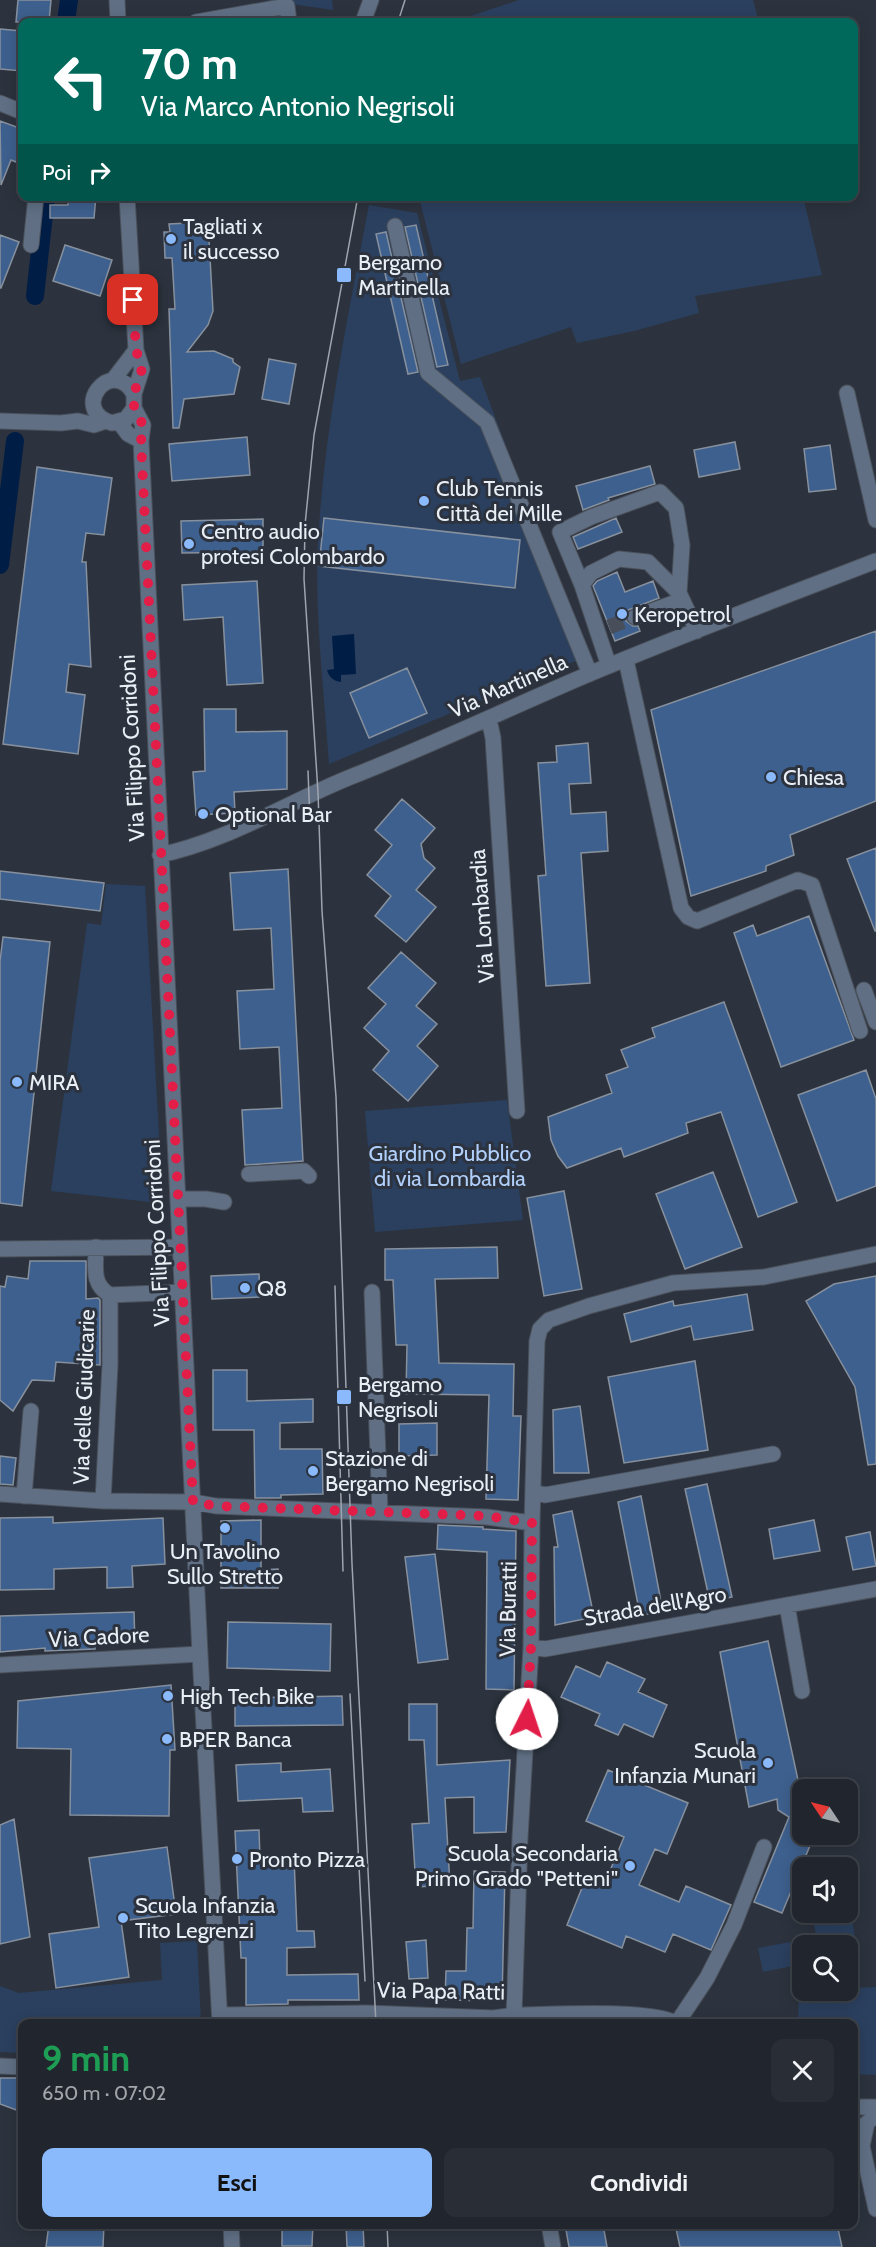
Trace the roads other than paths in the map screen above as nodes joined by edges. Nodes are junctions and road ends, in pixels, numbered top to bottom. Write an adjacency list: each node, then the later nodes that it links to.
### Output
1 (117, 0): 3 (street)
2 (371, 0): 6 (street)
3 (118, 18)
4 (219, 18): 5 (street)
5 (288, 18)
6 (364, 18)
7 (0, 103): 8 (street)
8 (18, 110)
9 (35, 201): 12 (street)
10 (127, 201): 13 (street, Via Filippo Corridoni)
11 (395, 226): 30 (street)
12 (31, 245)
13 (136, 350): 14 (street); 17 (street, Via Filippo Corridoni)
14 (113, 380): 16 (street); 17 (street)
15 (848, 393): 22 (street)
16 (94, 397): 19 (street); 20 (street)
17 (134, 401): 20 (street); 21 (street, Via Filippo Corridoni)
18 (0, 421): 19 (street)
19 (78, 421): 20 (street)
20 (112, 421): 21 (street)
21 (141, 441): 32 (street, Via Filippo Corridoni)
22 (876, 520)
23 (876, 561): 27 (street, Via Martinella)
24 (582, 585): 25 (street); 25 (street); 29 (street)
25 (680, 597): 26 (street); 27 (street)
26 (635, 618)
27 (696, 631): 28 (street, Via Martinella)
28 (626, 660): 29 (street, Via Martinella); 35 (street)
29 (609, 666): 30 (street, Via Martinella)
30 (590, 674): 31 (street, Via Martinella)
31 (489, 719): 32 (street, Via Martinella); 36 (street, Via Lombardia)
32 (160, 855): 39 (street, Via Filippo Corridoni)
33 (864, 990): 34 (street)
34 (876, 1022)
35 (860, 1031)
36 (517, 1112)
37 (249, 1174): 38 (street)
38 (309, 1176)
39 (178, 1199): 40 (street); 42 (street, Via Filippo Corridoni)
40 (224, 1202)
41 (96, 1247): 42 (street); 43 (street); 47 (street, Via delle Giudicarie)
42 (180, 1247): 45 (street, Via Filippo Corridoni)
43 (0, 1249)
44 (876, 1254): 50 (street, Via Buratti)
45 (182, 1292): 47 (street, Via delle Giudicarie); 54 (street, Via Filippo Corridoni)
46 (372, 1292): 55 (street)
47 (110, 1295): 53 (street, Via delle Giudicarie)
48 (31, 1411): 52 (street)
49 (773, 1454): 50 (street)
50 (533, 1492): 56 (street, Via Buratti)
51 (0, 1494): 52 (street)
52 (24, 1496): 53 (street)
53 (104, 1501): 54 (street)
54 (193, 1502): 55 (street); 60 (street, Via Filippo Corridoni)
55 (380, 1511): 56 (street)
56 (532, 1523): 59 (street, Via Buratti)
57 (876, 1589): 58 (street, Strada dell'Agro)
58 (787, 1605): 59 (street, Strada dell'Agro); 62 (street)
59 (531, 1647): 64 (street, Via Buratti)
60 (200, 1654): 61 (street, Via Cadore); 65 (street, Via Filippo Corridoni)
61 (0, 1665)
62 (802, 1691)
63 (764, 1847): 67 (street)
64 (514, 2014): 65 (street, Via Papa Ratti); 66 (street, Via Papa Ratti)
65 (220, 2019)
66 (663, 2019)
67 (674, 2019)
68 (0, 2066): 69 (street)
69 (18, 2067)
70 (858, 2107): 71 (street)
71 (876, 2107)
72 (876, 2115): 74 (street)
73 (858, 2134): 74 (street)
74 (862, 2146): 75 (street)
75 (876, 2210)
76 (231, 2229): 78 (street)
77 (550, 2229): 79 (street)
78 (232, 2247)
79 (553, 2247)

